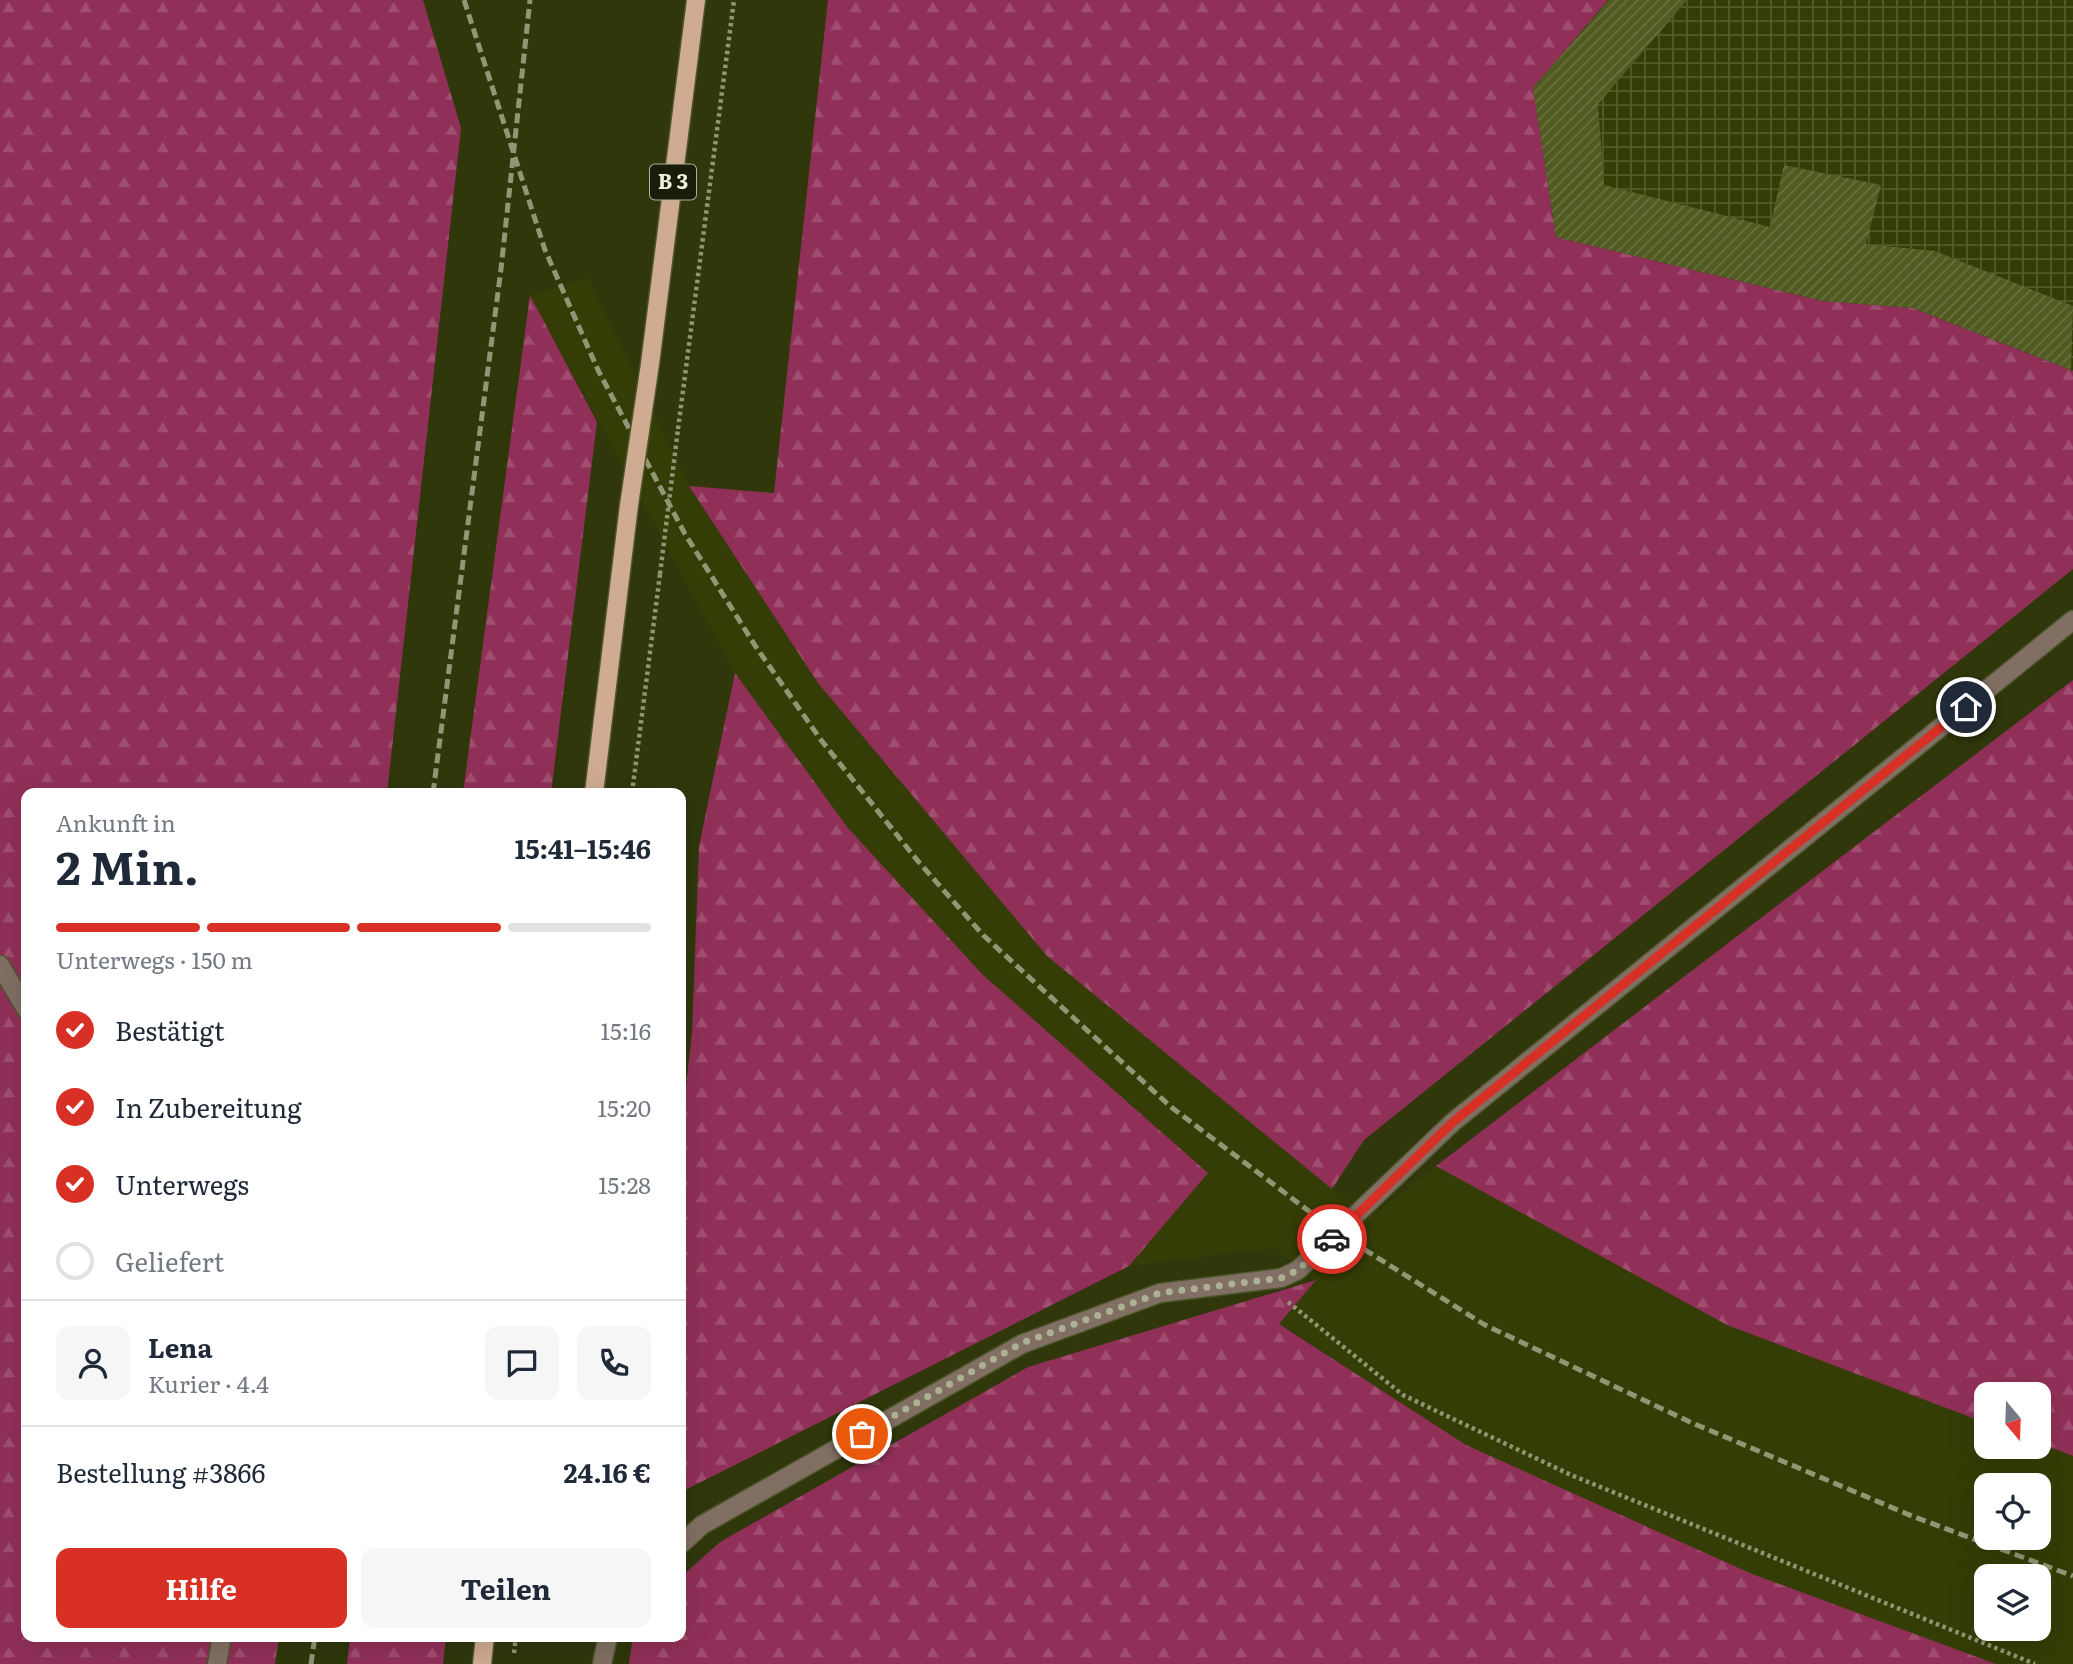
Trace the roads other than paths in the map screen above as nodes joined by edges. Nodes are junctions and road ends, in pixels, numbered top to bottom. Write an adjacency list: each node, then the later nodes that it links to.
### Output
1 (696, 0): 3 (main road, B 3, bridge)
2 (2073, 620): 6 (lane)
3 (595, 788)
4 (0, 965): 5 (lane)
5 (21, 1001)
6 (686, 1539)
7 (221, 1642): 10 (lane)
8 (484, 1642): 11 (main road)
9 (607, 1642): 12 (lane)
10 (217, 1664)
11 (482, 1664)
12 (602, 1664)

